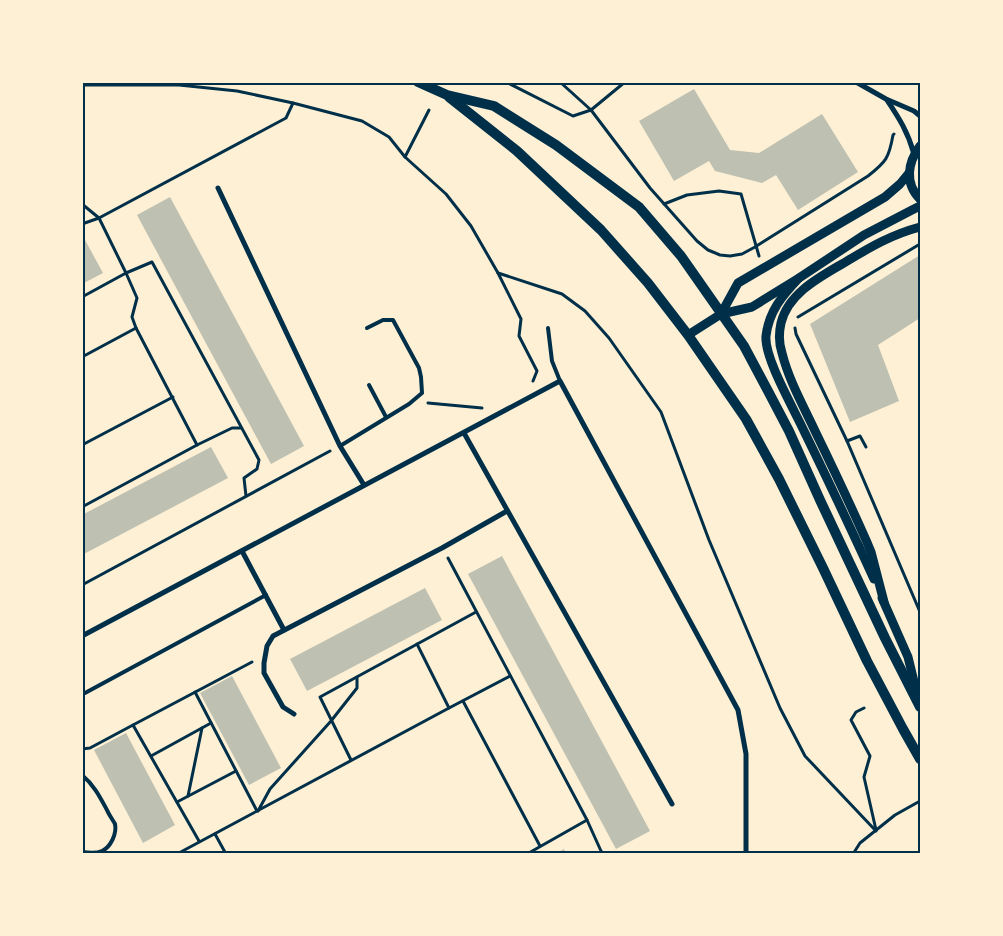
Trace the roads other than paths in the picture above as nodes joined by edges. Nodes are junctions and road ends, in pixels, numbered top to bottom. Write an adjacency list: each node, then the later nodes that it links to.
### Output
1 (418, 82): 4 (main road)
2 (856, 82): 3 (street)
3 (863, 84): 5 (street)
4 (447, 95): 15 (main road); 18 (main road)
5 (886, 99): 6 (street); 8 (street)
6 (920, 116)
7 (920, 146): 8 (street)
8 (914, 155): 9 (street)
9 (909, 173): 11 (street); 15 (street)
10 (218, 188): 23 (street)
11 (920, 199)
12 (920, 206): 14 (street)
13 (920, 227): 28 (street)
14 (799, 278): 15 (street); 28 (street)
15 (721, 314): 18 (street); 32 (main road)
16 (367, 328): 21 (lane)
17 (548, 328): 19 (lane)
18 (688, 335): 34 (main road)
19 (560, 381): 22 (street); 38 (street)
20 (370, 385): 21 (lane)
21 (386, 417): 23 (lane)
22 (464, 433): 24 (street); 25 (street)
23 (340, 446): 24 (street)
24 (364, 486): 26 (street)
25 (507, 511): 29 (street); 36 (street)
26 (242, 551): 27 (street); 30 (street)
27 (266, 595): 29 (street); 31 (lane)
28 (884, 602): 32 (street)
29 (284, 630): 33 (street)
30 (82, 636)
31 (84, 694)
32 (920, 707)
33 (294, 714)
34 (920, 759)
35 (82, 775): 37 (lane)
36 (672, 804)
37 (82, 852)
38 (746, 854)

